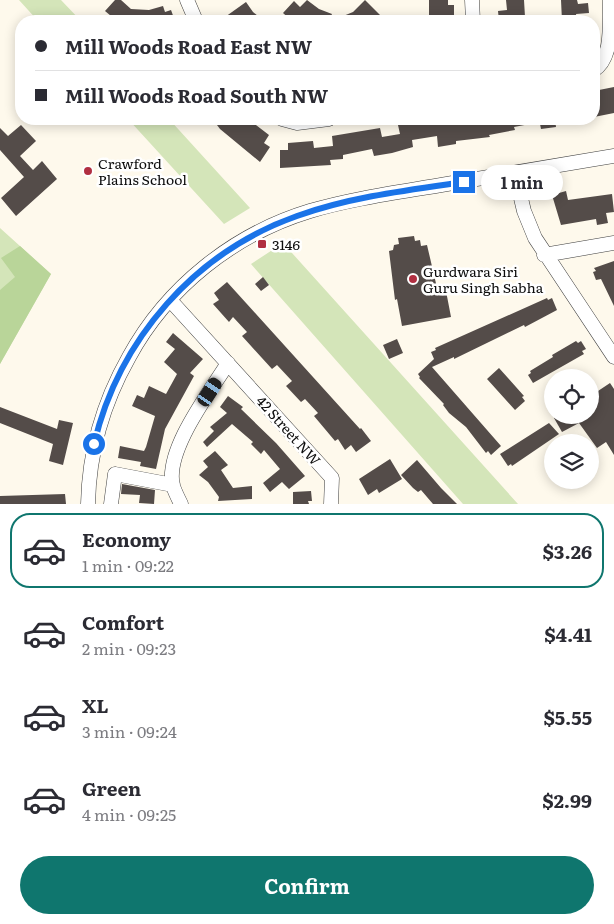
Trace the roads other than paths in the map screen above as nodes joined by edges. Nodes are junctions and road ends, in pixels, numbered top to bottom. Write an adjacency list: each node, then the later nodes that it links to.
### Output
1 (187, 0): 4 (street)
2 (472, 0): 5 (street)
3 (610, 0): 6 (street)
4 (193, 15)
5 (473, 15)
6 (600, 65)
7 (614, 156): 8 (street)
8 (515, 173): 10 (street); 11 (street)
9 (614, 243): 10 (street)
10 (544, 255): 12 (street)
11 (170, 300): 13 (street, 42 Street NW); 15 (street)
12 (614, 356)
13 (228, 363): 14 (street); 18 (street, 42 Street NW)
14 (173, 485): 16 (street); 17 (street)
15 (88, 504)
16 (111, 504)
17 (181, 504)
18 (331, 504)

